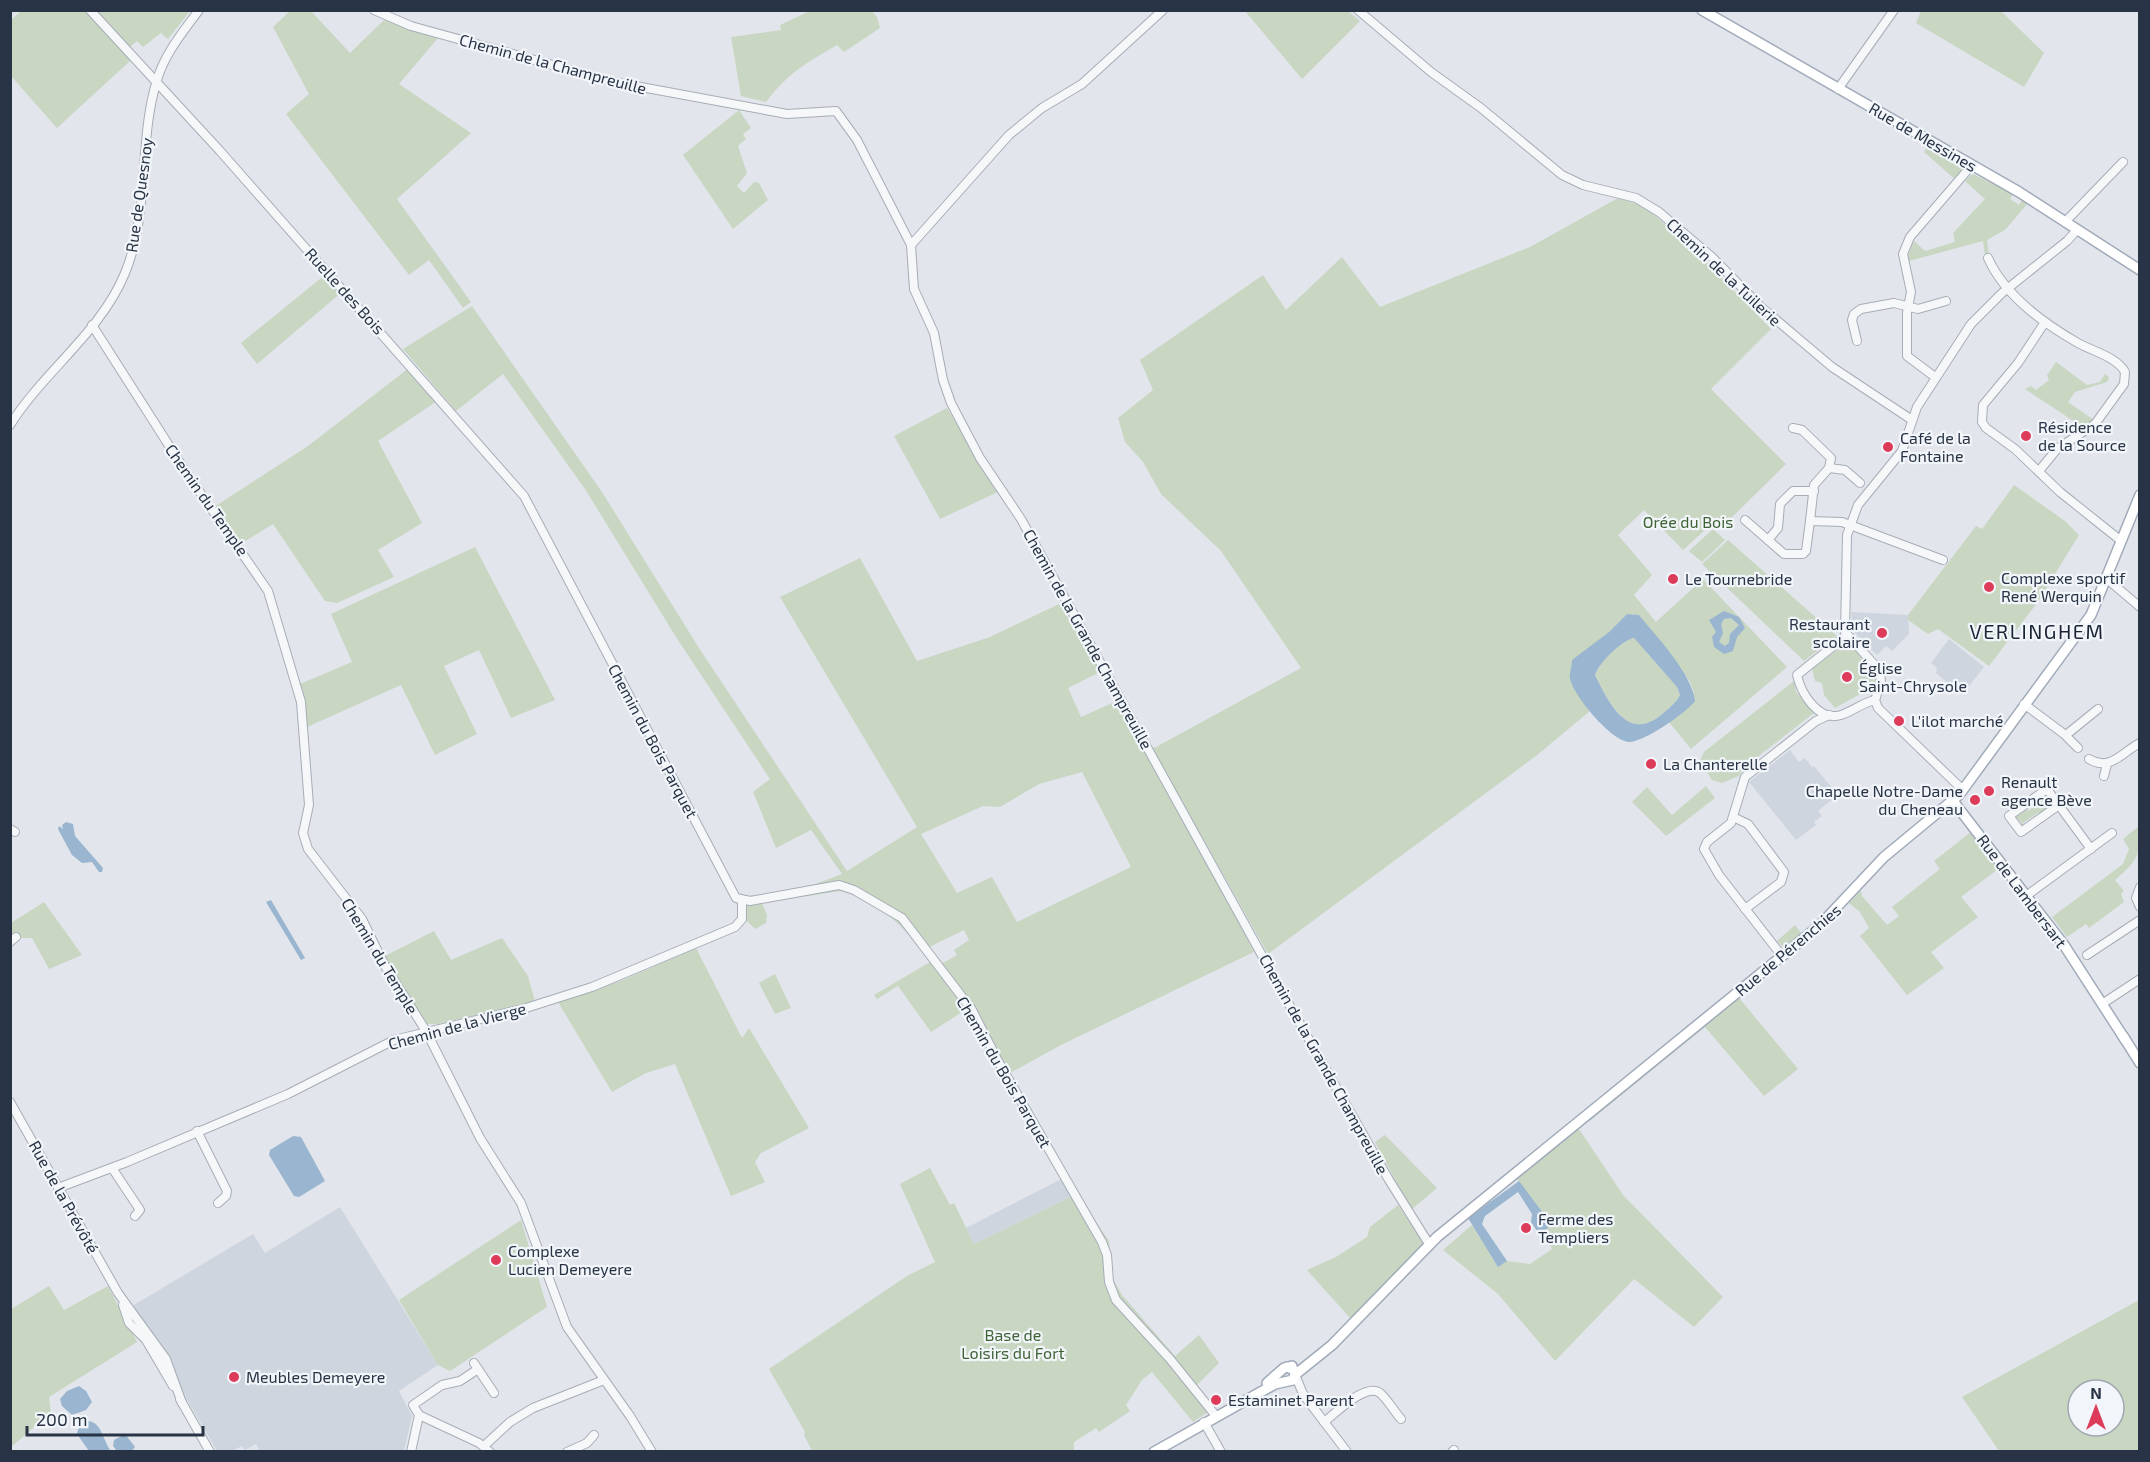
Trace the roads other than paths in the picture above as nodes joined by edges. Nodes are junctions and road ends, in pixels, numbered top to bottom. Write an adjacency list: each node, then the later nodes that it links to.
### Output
1 (90, 10): 8 (street, Ruelle des Bois)
2 (200, 10): 8 (street, Rue de Quesnoy)
3 (374, 10): 10 (street, Chemin de la Champreuille)
4 (1163, 10): 15 (street)
5 (1358, 10): 25 (street, Chemin de la Tuilerie)
6 (1702, 10): 9 (main road, Rue de Messines)
7 (1894, 10): 9 (street)
8 (156, 81): 22 (street, Rue de Quesnoy); 33 (street, Ruelle des Bois)
9 (1838, 89): 12 (main road, Rue de Messines)
10 (736, 106): 15 (street, Chemin de la Grande Champreuille)
11 (2123, 162): 13 (street)
12 (1972, 165): 13 (main road, Rue de Messines); 20 (street)
13 (2065, 222): 14 (main road, Rue de Messines)
14 (2077, 230): 17 (main road, Rue de Messines); 18 (street)
15 (911, 245): 78 (street, Chemin de la Grande Champreuille)
16 (1988, 258): 18 (street)
17 (2139, 270)
18 (2008, 288): 21 (street); 24 (street)
19 (1946, 301): 20 (street)
20 (1908, 307): 23 (street); 24 (street)
21 (2044, 322): 29 (street); 29 (street)
22 (92, 325): 26 (street, Rue de Quesnoy); 70 (street, Chemin du Temple)
23 (1857, 341)
24 (1935, 378): 25 (street)
25 (1912, 420): 36 (street)
26 (10, 425)
27 (1793, 428): 28 (street)
28 (1829, 468): 30 (street); 31 (street)
29 (2039, 471): 38 (street)
30 (1860, 483)
31 (1814, 491): 35 (street); 37 (street)
32 (2139, 495): 38 (main road, Rue de Pérenchies)
33 (530, 505): 62 (street, Chemin du Bois Parquet)
34 (1745, 520): 37 (street)
35 (1810, 521): 36 (street); 37 (street)
36 (1849, 525): 39 (street); 42 (street)
37 (1768, 540)
38 (2120, 540): 40 (main road, Rue de Pérenchies)
39 (1943, 560)
40 (2107, 579): 41 (street); 44 (main road, Rue de Pérenchies)
41 (2139, 607)
42 (1846, 636): 43 (street); 46 (street)
43 (1875, 700): 46 (street); 53 (street)
44 (2024, 704): 47 (street); 53 (main road, Rue de Pérenchies)
45 (2098, 709): 47 (street)
46 (1829, 715): 56 (street)
47 (2066, 735): 49 (street)
48 (2139, 743): 51 (street)
49 (2078, 748)
50 (2089, 759): 51 (street)
51 (2107, 764): 52 (street)
52 (2104, 776)
53 (1963, 790): 54 (main road, Rue de Pérenchies); 57 (main road, Rue de Lambersart)
54 (1953, 801): 57 (main road, Rue de Lambersart); 67 (main road, Rue de Pérenchies)
55 (2060, 805): 55 (street); 59 (street)
56 (1733, 817): 64 (street); 64 (street)
57 (1967, 818): 61 (main road, Rue de Lambersart)
58 (2112, 833): 59 (street)
59 (2091, 849): 61 (street)
60 (2139, 887): 63 (street)
61 (2026, 896): 69 (main road, Rue de Lambersart)
62 (742, 901): 70 (street, Chemin de la Vierge); 86 (street, Chemin du Bois Parquet)
63 (2139, 907)
64 (1745, 909): 67 (street)
65 (2139, 920): 66 (street)
66 (2087, 955)
67 (1782, 956): 78 (main road, Rue de Pérenchies)
68 (2139, 979): 69 (street)
69 (2104, 1003): 71 (main road, Rue de Lambersart)
70 (426, 1031): 73 (street, Chemin de la Vierge); 82 (street, Chemin du Temple)
71 (2139, 1062)
72 (10, 1102): 75 (street, Rue de la Prévôté)
73 (197, 1131): 74 (street, Chemin de la Vierge); 76 (street)
74 (112, 1168): 75 (street, Chemin de la Vierge); 77 (street)
75 (58, 1188): 93 (street, Rue de la Prévôté)
76 (218, 1203)
77 (135, 1216)
78 (1429, 1244): 79 (main road, Rue de Pérenchies)
79 (1341, 1336): 80 (main road); 81 (main road)
80 (1284, 1369): 81 (main road); 84 (main road)
81 (1292, 1378): 84 (main road); 89 (street)
82 (604, 1380): 91 (street); 96 (street, Chemin du Temple)
83 (494, 1393): 85 (street)
84 (1241, 1402): 86 (main road)
85 (419, 1415): 91 (street); 94 (street)
86 (1216, 1416): 88 (main road)
87 (1401, 1419): 89 (street)
88 (1204, 1422): 97 (main road); 98 (street)
89 (1324, 1422): 92 (street)
90 (594, 1435): 95 (street)
91 (487, 1449)
92 (1345, 1449): 99 (street)
93 (210, 1452)
94 (411, 1452)
95 (567, 1452)
96 (652, 1452)
97 (1154, 1452)
98 (1221, 1452)
99 (1334, 1452)

